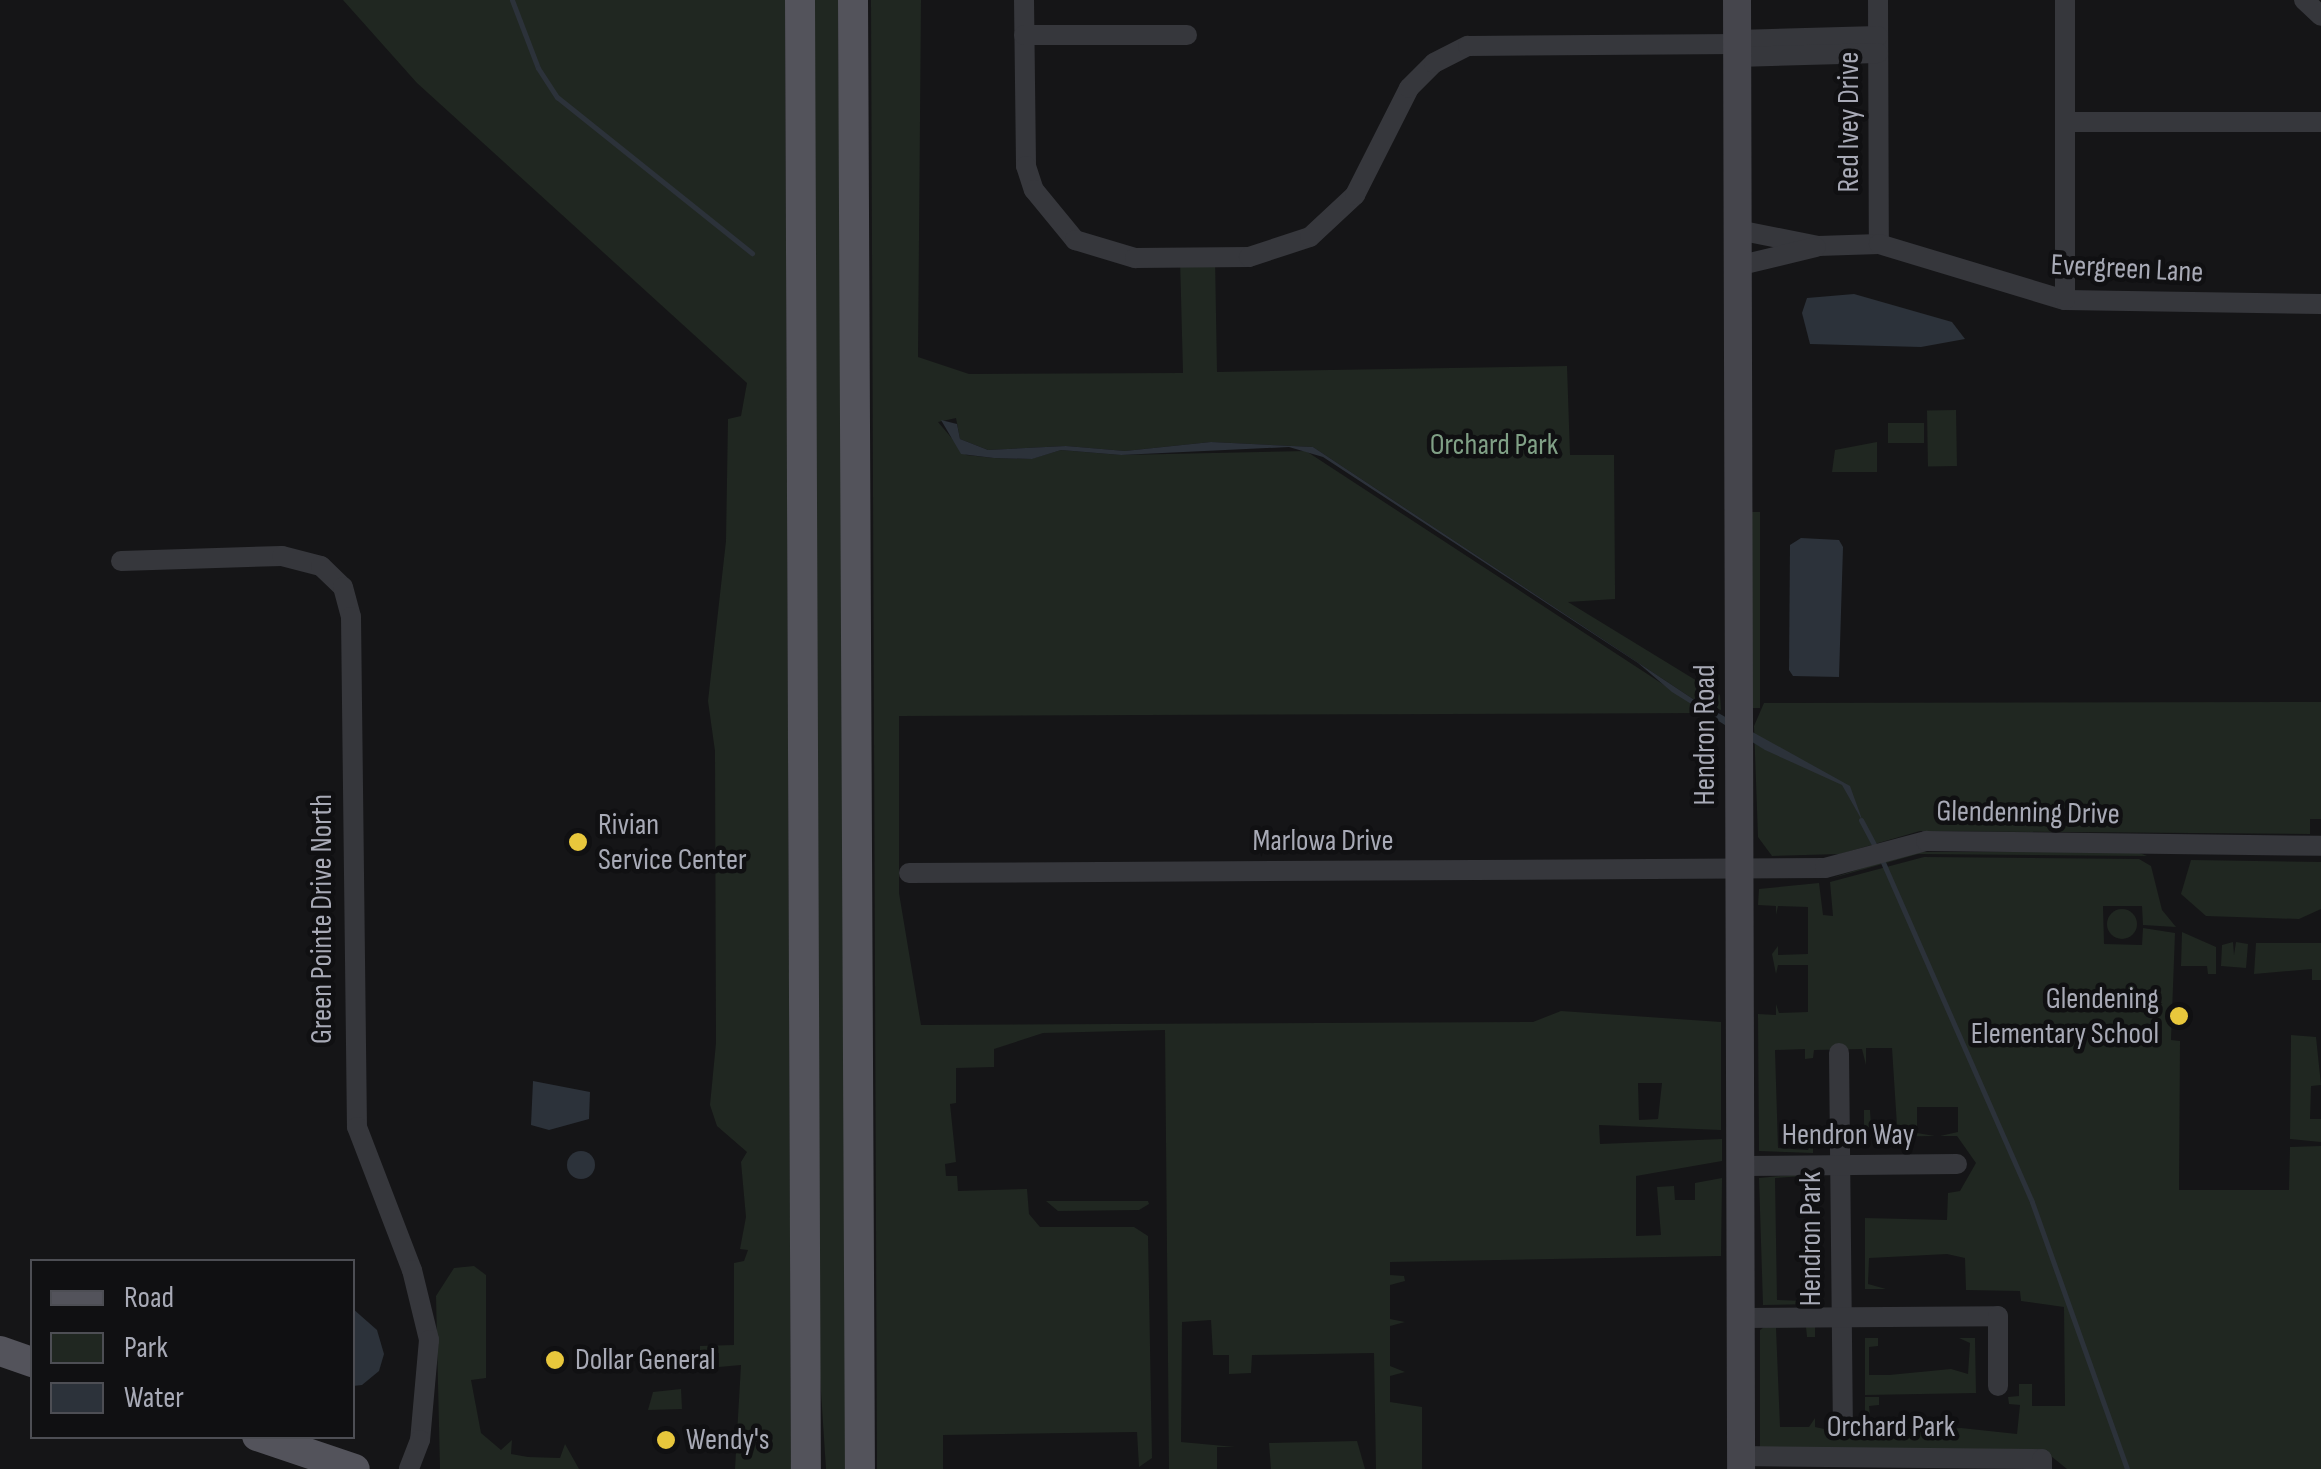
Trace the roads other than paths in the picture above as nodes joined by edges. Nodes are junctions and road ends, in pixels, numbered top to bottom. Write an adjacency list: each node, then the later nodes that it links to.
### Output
1 (800, 0): 40 (main road)
2 (854, 0): 41 (main road)
3 (1024, 0): 9 (street)
4 (1737, 0): 12 (street, Hendron Road)
5 (1878, 0): 11 (street, Red Ivey Drive)
6 (2065, 0): 13 (street)
7 (2304, 0): 8 (street)
8 (2321, 16)
9 (1024, 35): 10 (street); 12 (street)
10 (1187, 35)
11 (1878, 44): 12 (street); 16 (street, Red Ivey Drive)
12 (1737, 47): 15 (street, Hendron Road)
13 (2066, 122): 14 (street); 19 (street)
14 (2321, 122)
15 (1738, 230): 17 (street, Evergreen Lane); 18 (street, Hendron Road)
16 (1880, 244): 17 (street, Evergreen Lane); 19 (street, Evergreen Lane)
17 (1818, 246): 18 (street, Evergreen Lane)
18 (1737, 266): 23 (street, Hendron Road)
19 (2065, 300): 20 (street, Evergreen Lane)
20 (2321, 304)
21 (121, 561): 39 (street, Green Pointe Drive North)
22 (2321, 846): 23 (street, Glendenning Drive)
23 (1738, 869): 24 (street, Marlowa Drive); 28 (street, Hendron Road)
24 (910, 873)
25 (1839, 1052): 26 (street, Hendron Park)
26 (1840, 1164): 27 (street, Hendron Way); 28 (street, Hendron Way); 29 (street, Hendron Park)
27 (1957, 1164)
28 (1739, 1166): 30 (street, Hendron Road)
29 (1841, 1316): 30 (street); 33 (street); 34 (street, Hendron Park)
30 (1740, 1318): 36 (street, Hendron Road)
31 (0, 1351): 32 (main road)
32 (30, 1361)
33 (1998, 1386)
34 (1843, 1426)
35 (267, 1439): 38 (main road)
36 (1741, 1462): 37 (street, Orchard Park)
37 (2042, 1464)
38 (355, 1469)
39 (409, 1469)
40 (806, 1469)
41 (860, 1469)

